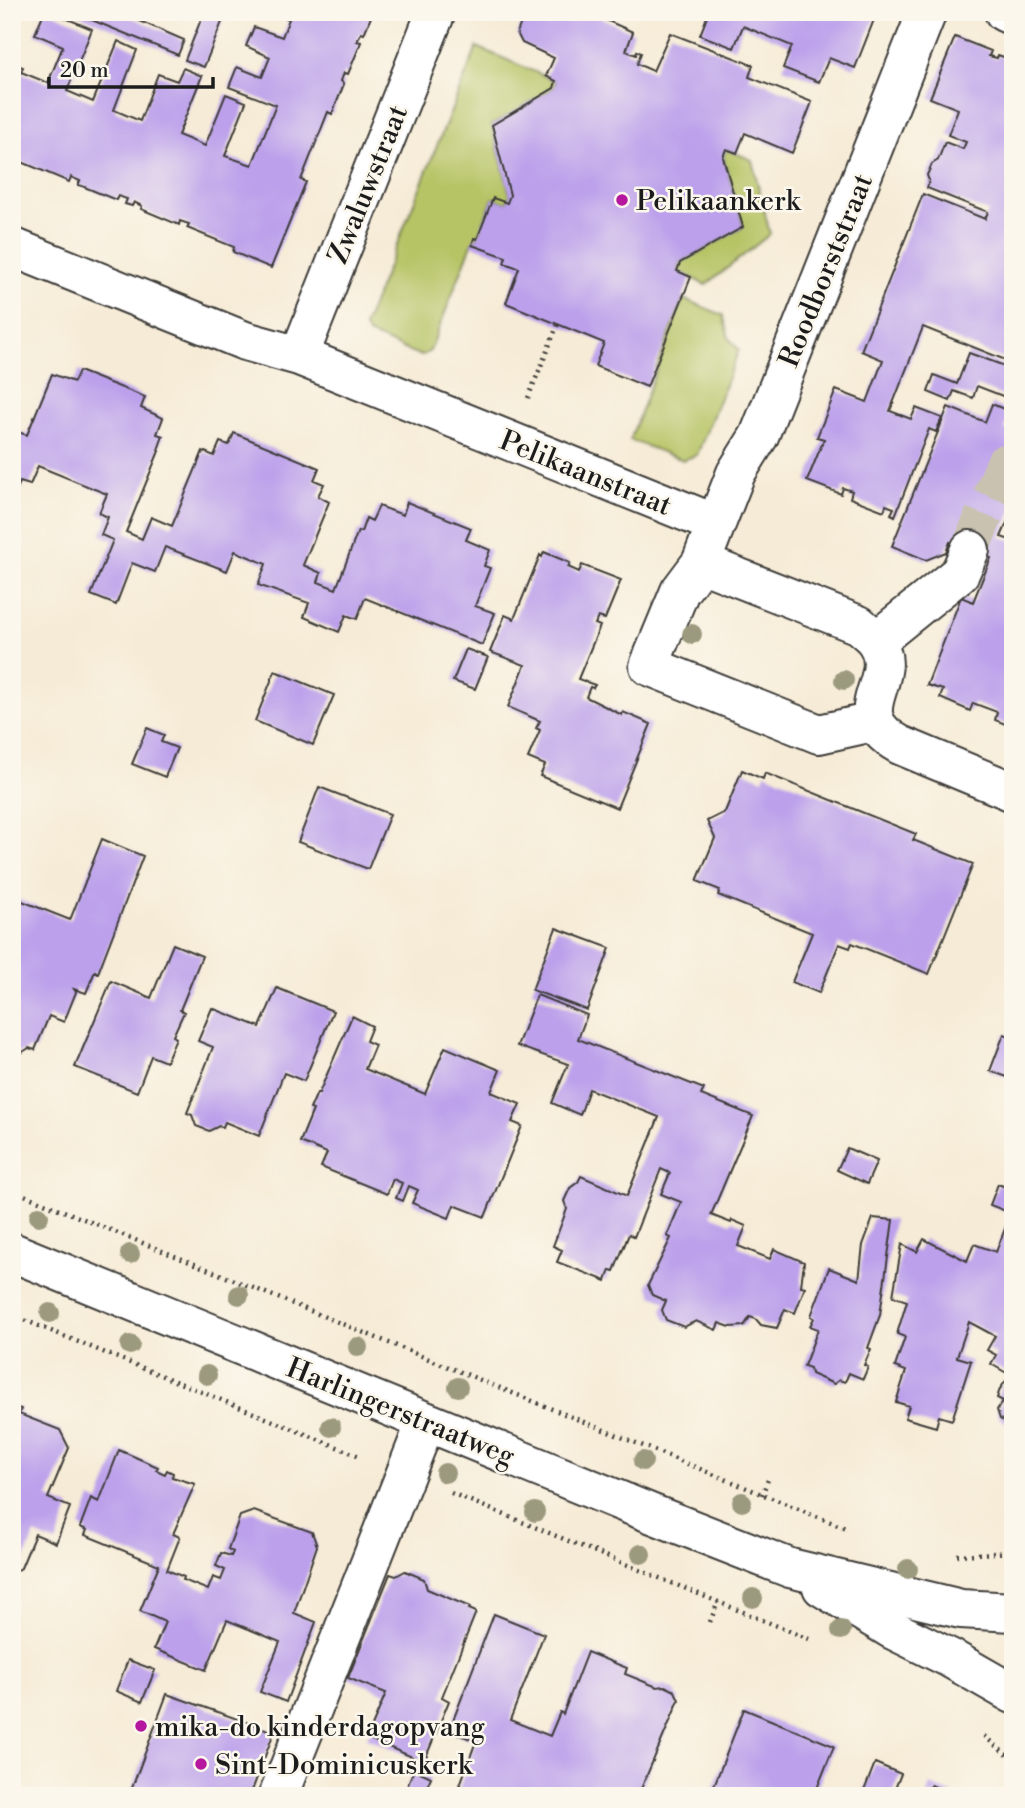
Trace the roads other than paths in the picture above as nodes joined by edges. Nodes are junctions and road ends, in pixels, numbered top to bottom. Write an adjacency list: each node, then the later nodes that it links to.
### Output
1 (436, 12): 6 (street, Zwaluwstraat)
2 (927, 12): 7 (street, Roodborststraat)
3 (1004, 12): 4 (street)
4 (1013, 16)
5 (12, 247): 6 (street, Pelikaanstraat)
6 (299, 356): 7 (street, Pelikaanstraat)
7 (716, 524): 9 (street)
8 (970, 550): 10 (street)
9 (701, 563): 10 (street); 11 (street)
10 (876, 641): 11 (street)
11 (873, 722): 12 (street)
12 (1013, 792)
13 (12, 1252): 14 (street, Harlingerstraatweg)
14 (426, 1422): 15 (street, Harlingerstraatweg); 18 (street)
15 (790, 1568): 16 (street, Harlingerstraatweg); 17 (street, Harlingerstraatweg)
16 (1013, 1612)
17 (1013, 1694)
18 (278, 1796)

